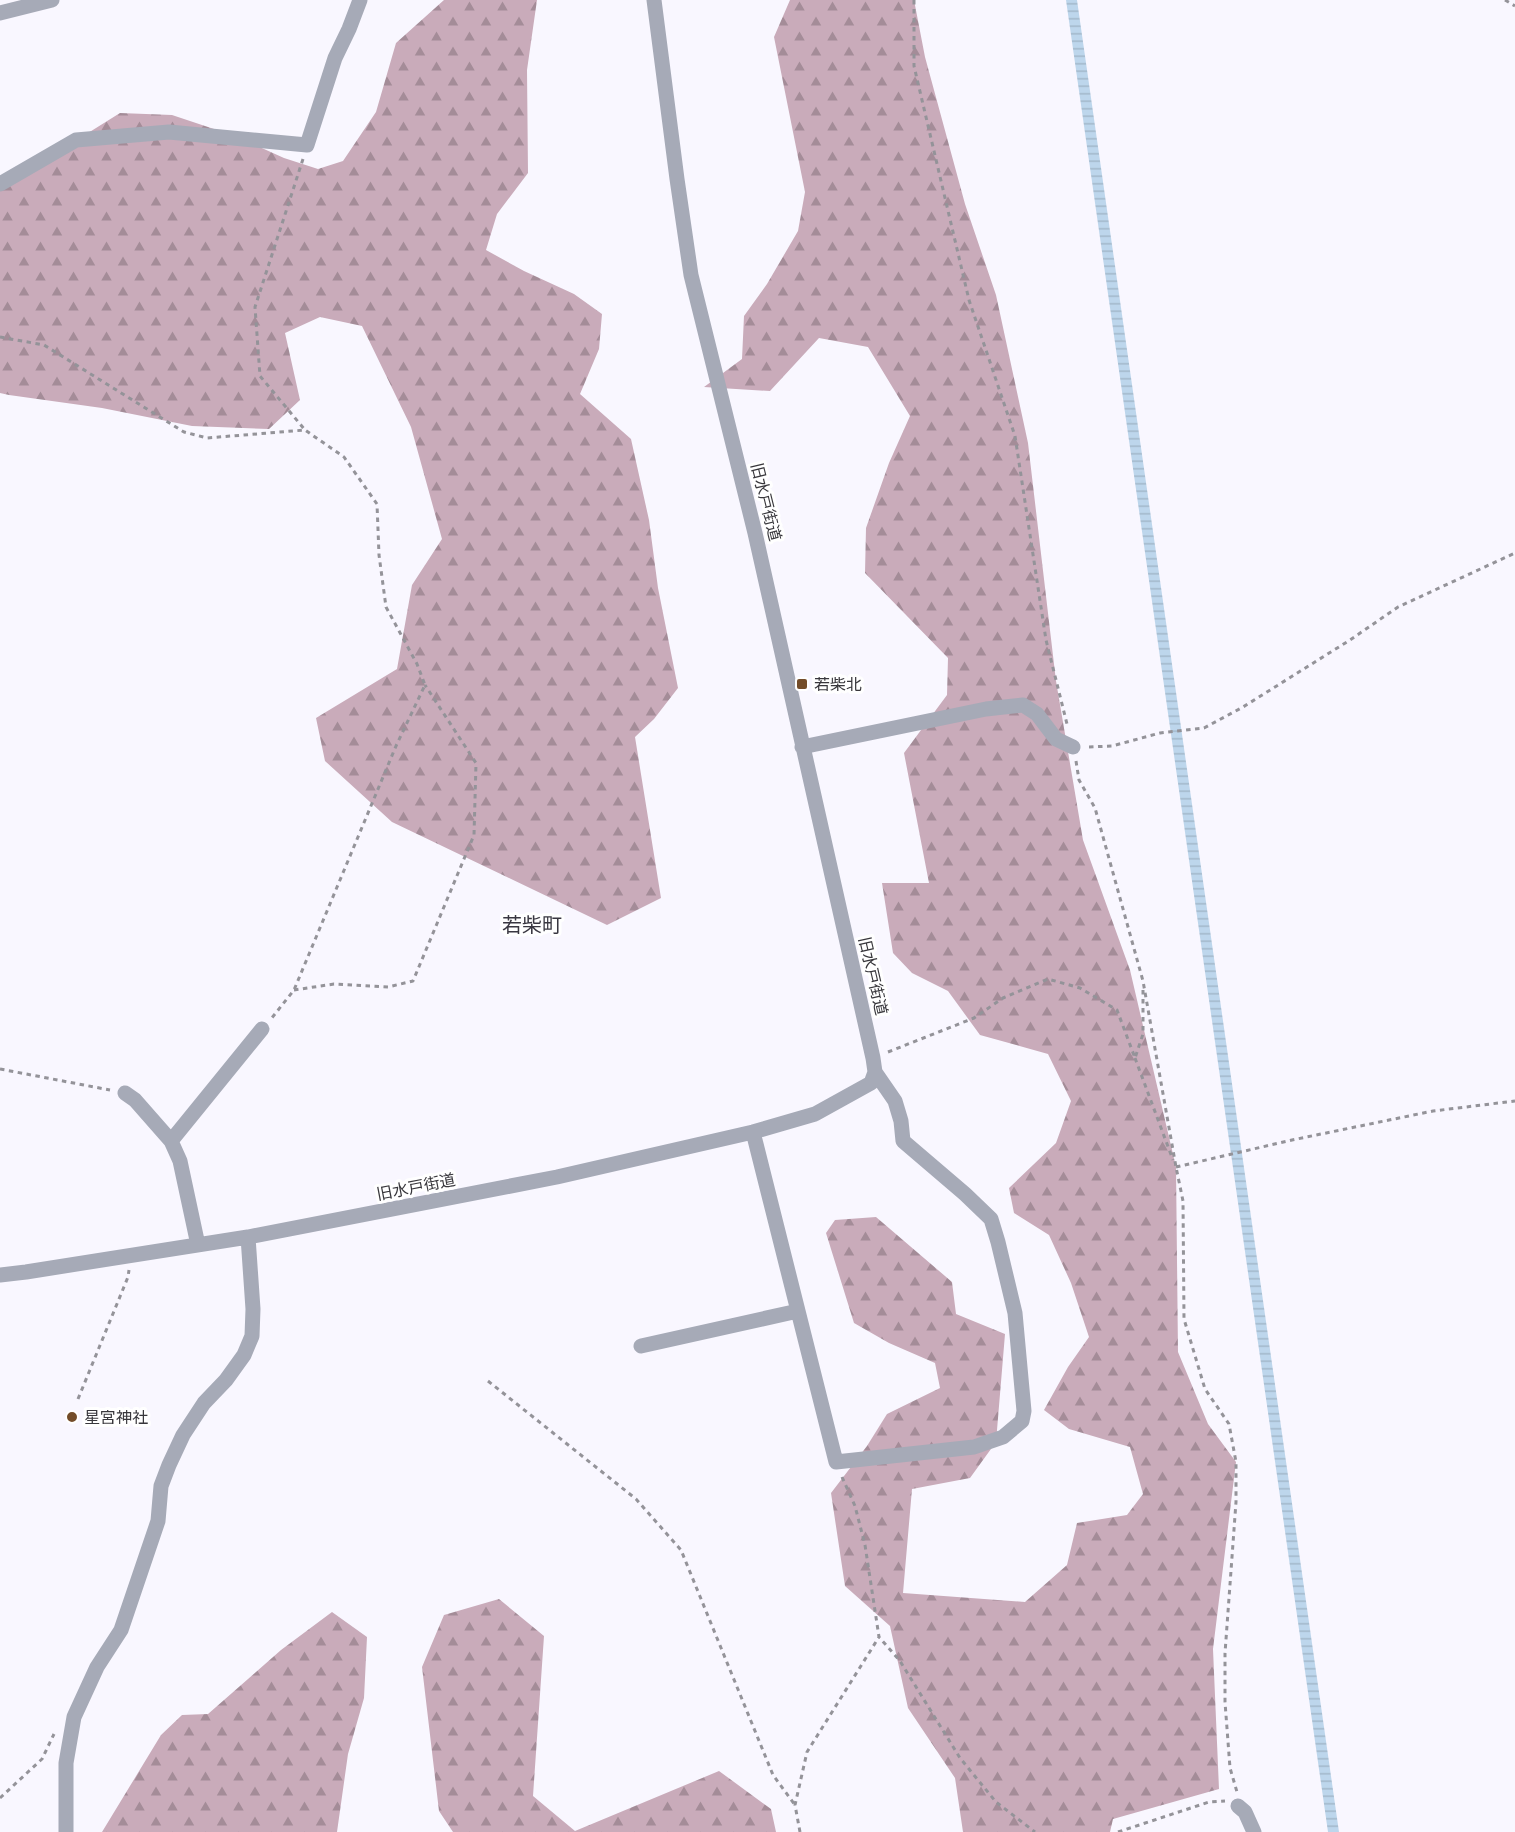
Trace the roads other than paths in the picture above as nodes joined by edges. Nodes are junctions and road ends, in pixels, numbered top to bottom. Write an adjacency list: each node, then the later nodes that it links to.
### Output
1 (52, 0): 4 (street)
2 (360, 0): 5 (street)
3 (654, 0): 6 (street, 旧水戸街道)
4 (0, 13)
5 (0, 184)
6 (802, 747): 7 (street); 9 (street, 旧水戸街道)
7 (1073, 747)
8 (262, 1029): 12 (street)
9 (874, 1065): 11 (street, 旧水戸街道); 16 (street)
10 (124, 1093): 12 (street)
11 (753, 1132): 13 (street, 旧水戸街道); 16 (street)
12 (171, 1141): 14 (street)
13 (248, 1237): 14 (street, 旧水戸街道); 19 (street)
14 (198, 1245): 15 (street, 旧水戸街道)
15 (0, 1275)
16 (798, 1311): 17 (street)
17 (640, 1346)
18 (1238, 1806): 20 (street)
19 (66, 1832)
20 (1254, 1832)

